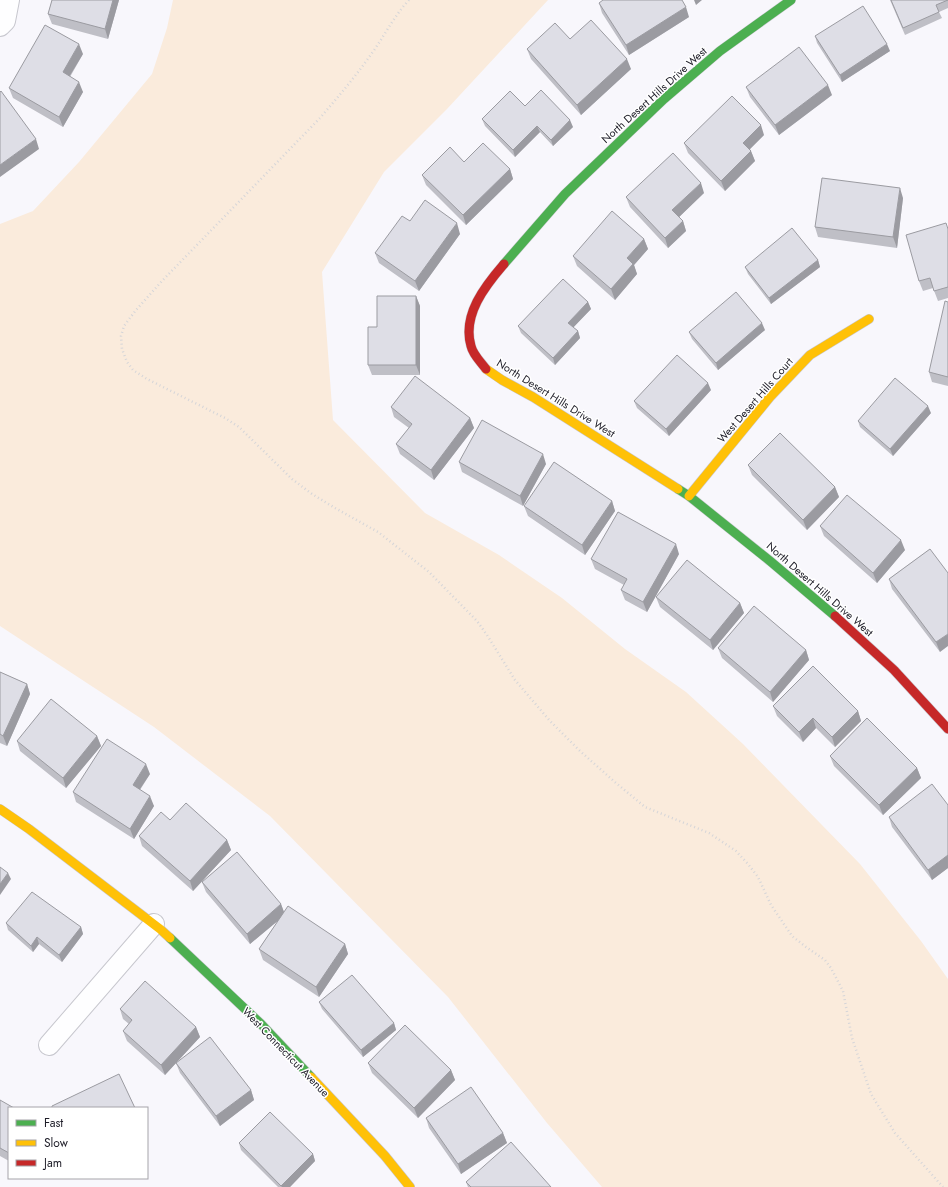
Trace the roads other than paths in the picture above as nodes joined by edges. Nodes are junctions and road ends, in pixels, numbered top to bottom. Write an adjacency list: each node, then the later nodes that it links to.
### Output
1 (9, 0): 3 (street)
2 (791, 0): 5 (street, North Desert Hills Drive West)
3 (0, 26)
4 (869, 319): 5 (street, West Desert Hills Court)
5 (690, 496): 6 (street, North Desert Hills Drive West)
6 (948, 729)
7 (0, 809): 8 (street, West Connecticut Avenue)
8 (154, 924): 9 (street); 10 (street, West Connecticut Avenue)
9 (49, 1044)
10 (410, 1187)

